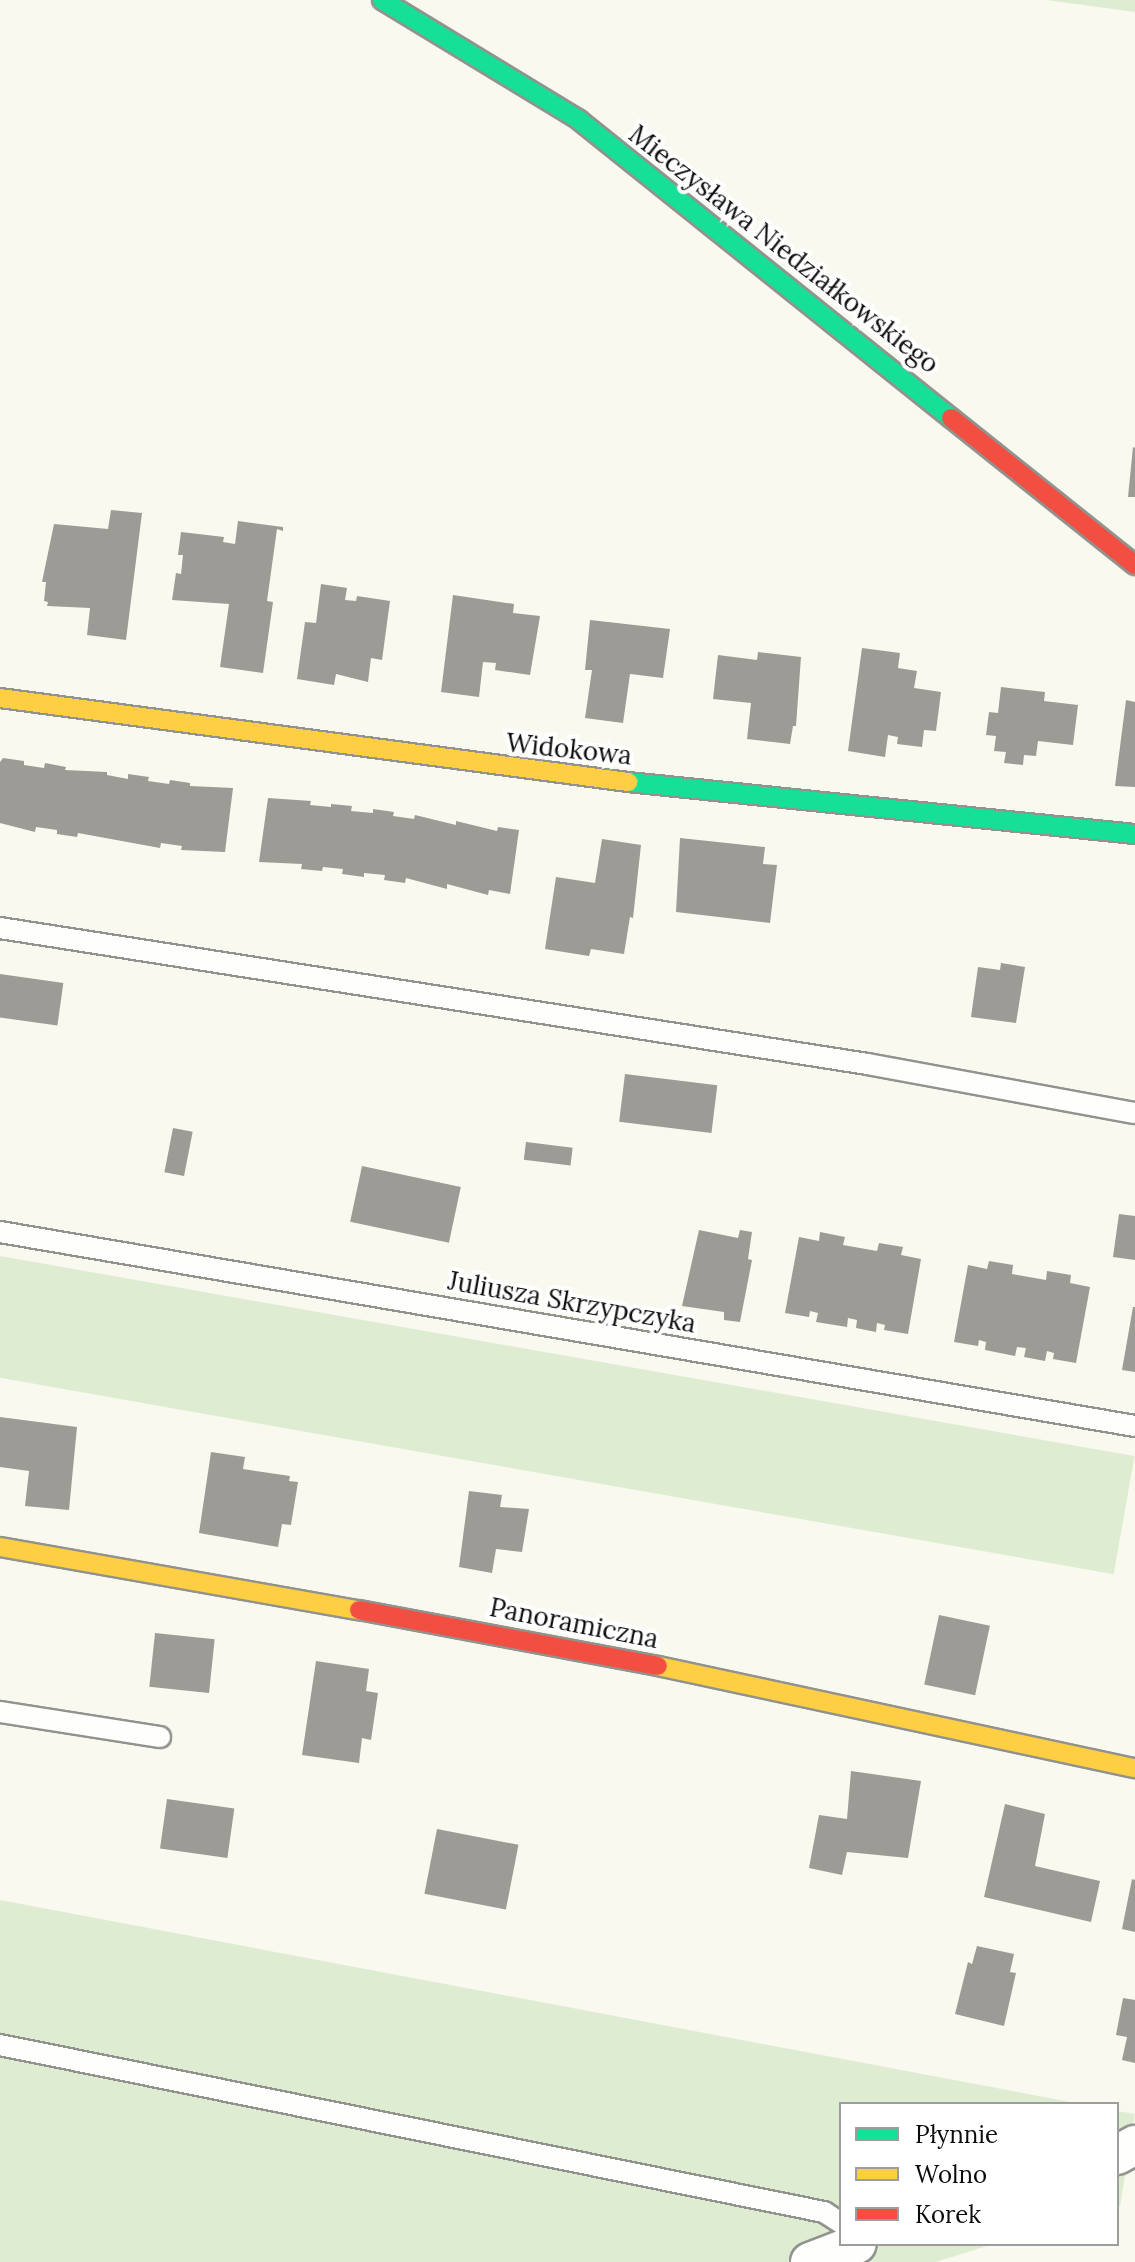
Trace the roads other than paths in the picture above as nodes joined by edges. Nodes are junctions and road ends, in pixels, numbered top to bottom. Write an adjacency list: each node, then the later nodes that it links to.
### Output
1 (382, 0): 2 (street, Mieczysława Niedziałkowskiego)
2 (1135, 565)
3 (0, 698): 4 (street, Widokowa)
4 (1135, 834)
5 (0, 928): 6 (lane)
6 (1135, 1113)
7 (0, 1232): 8 (lane, Juliusza Skrzypczyka)
8 (1135, 1426)
9 (0, 1547): 12 (street, Panoramiczna)
10 (0, 1712): 11 (lane)
11 (160, 1737)
12 (1135, 1768)
13 (0, 2045): 14 (lane)
14 (839, 2222)
15 (852, 2246): 16 (street)
16 (810, 2262)

